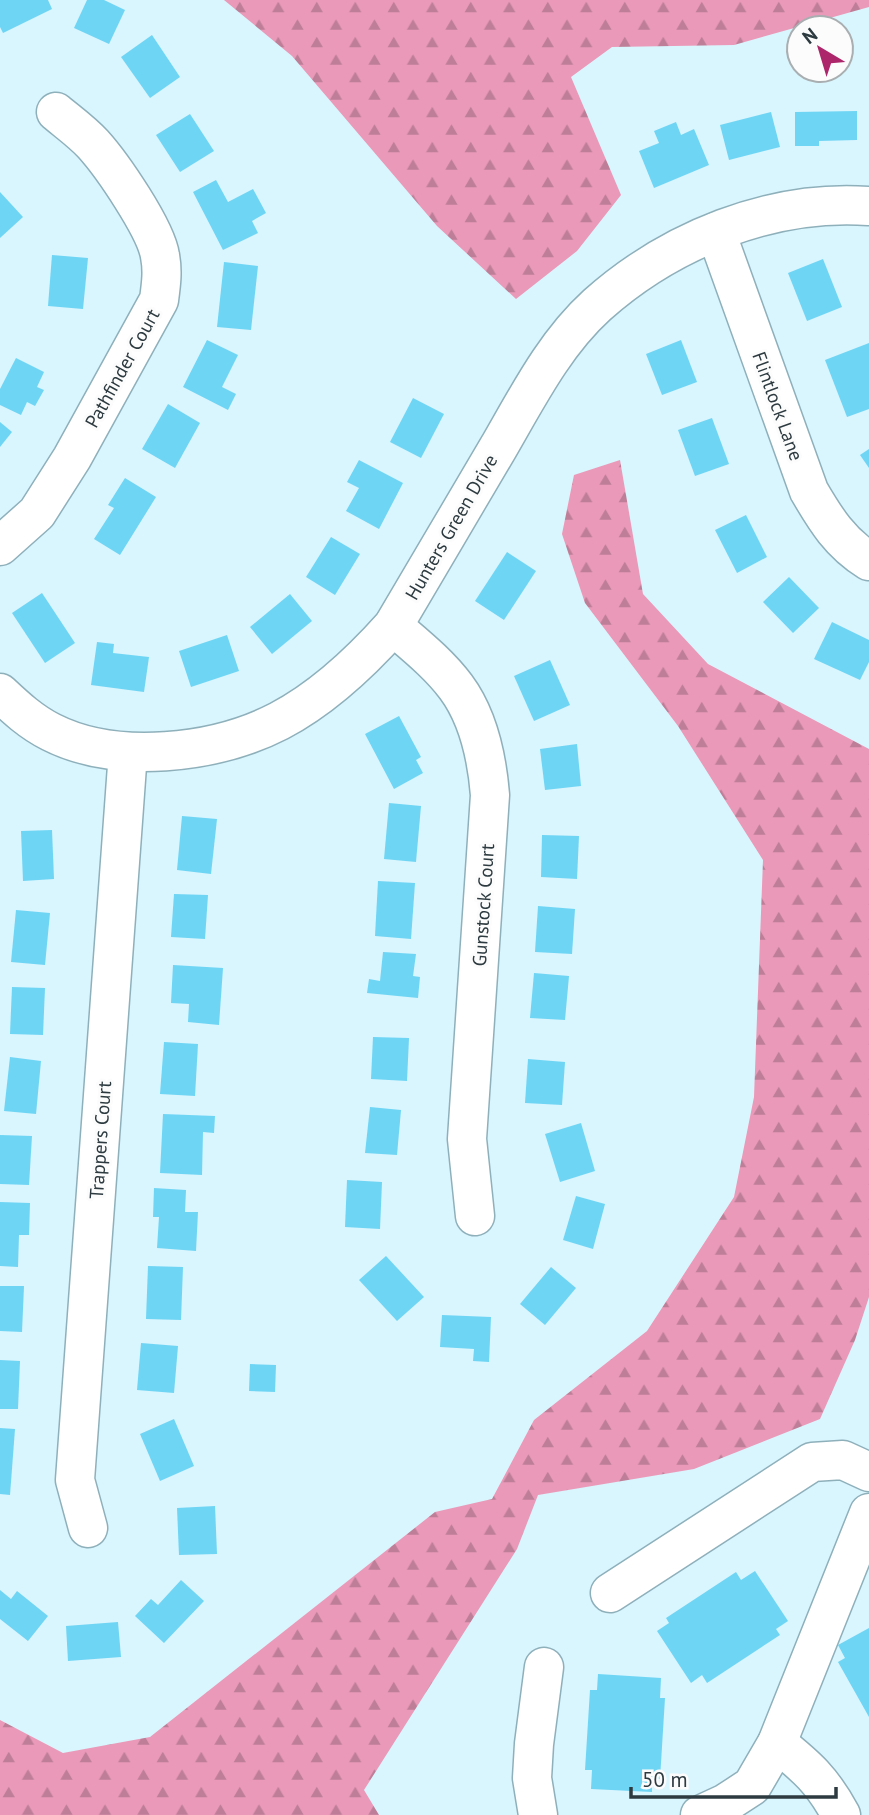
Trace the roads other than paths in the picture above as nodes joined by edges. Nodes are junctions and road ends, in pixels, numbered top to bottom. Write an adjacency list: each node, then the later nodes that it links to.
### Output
1 (56, 112): 4 (street, Pathfinder Court)
2 (869, 206): 3 (street, Hunters Green Drive)
3 (716, 232): 5 (street, Flintlock Lane); 6 (street, Hunters Green Drive)
4 (0, 546)
5 (869, 561)
6 (393, 626): 8 (street, Hunters Green Drive); 9 (street, Gunstock Court)
7 (0, 693): 8 (street, Hunters Green Drive)
8 (128, 752): 12 (street, Trappers Court)
9 (475, 1216)
10 (869, 1472): 13 (street)
11 (869, 1513): 15 (street)
12 (88, 1528)
13 (610, 1592)
14 (544, 1667): 16 (street)
15 (777, 1743): 17 (street); 18 (street)
16 (538, 1815)
17 (701, 1815)
18 (841, 1815)

